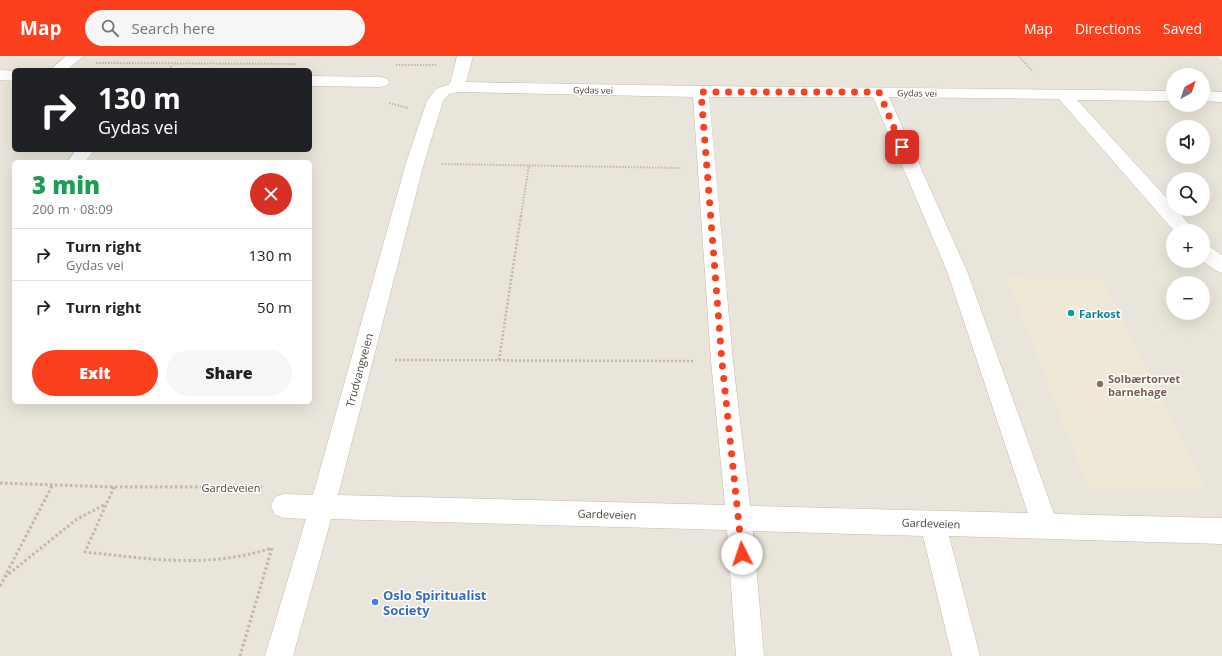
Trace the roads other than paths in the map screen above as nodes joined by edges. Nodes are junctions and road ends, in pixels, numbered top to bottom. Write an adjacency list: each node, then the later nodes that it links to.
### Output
1 (465, 56): 6 (street)
2 (0, 76): 3 (street)
3 (12, 76)
4 (312, 81): 5 (street)
5 (381, 82)
6 (451, 88): 7 (street, Gydas vei); 17 (street, Trudvangveien)
7 (701, 92): 8 (street, Gydas vei); 18 (street)
8 (879, 92): 9 (street, Gydas vei); 20 (street)
9 (1063, 94): 10 (street, Gydas vei); 13 (street)
10 (1166, 96)
11 (1210, 96): 12 (street)
12 (1222, 97)
13 (1179, 224)
14 (1210, 257): 15 (street)
15 (1222, 265)
16 (284, 506): 17 (street, Gardeveien)
17 (322, 507): 18 (street, Gardeveien); 22 (street, Trudvangveien)
18 (739, 518): 19 (street, Gardeveien); 23 (street)
19 (933, 523): 20 (street, Gardeveien); 24 (street)
20 (1046, 527): 21 (street, Gardeveien)
21 (1222, 531)
22 (278, 656)
23 (750, 656)
24 (966, 656)

